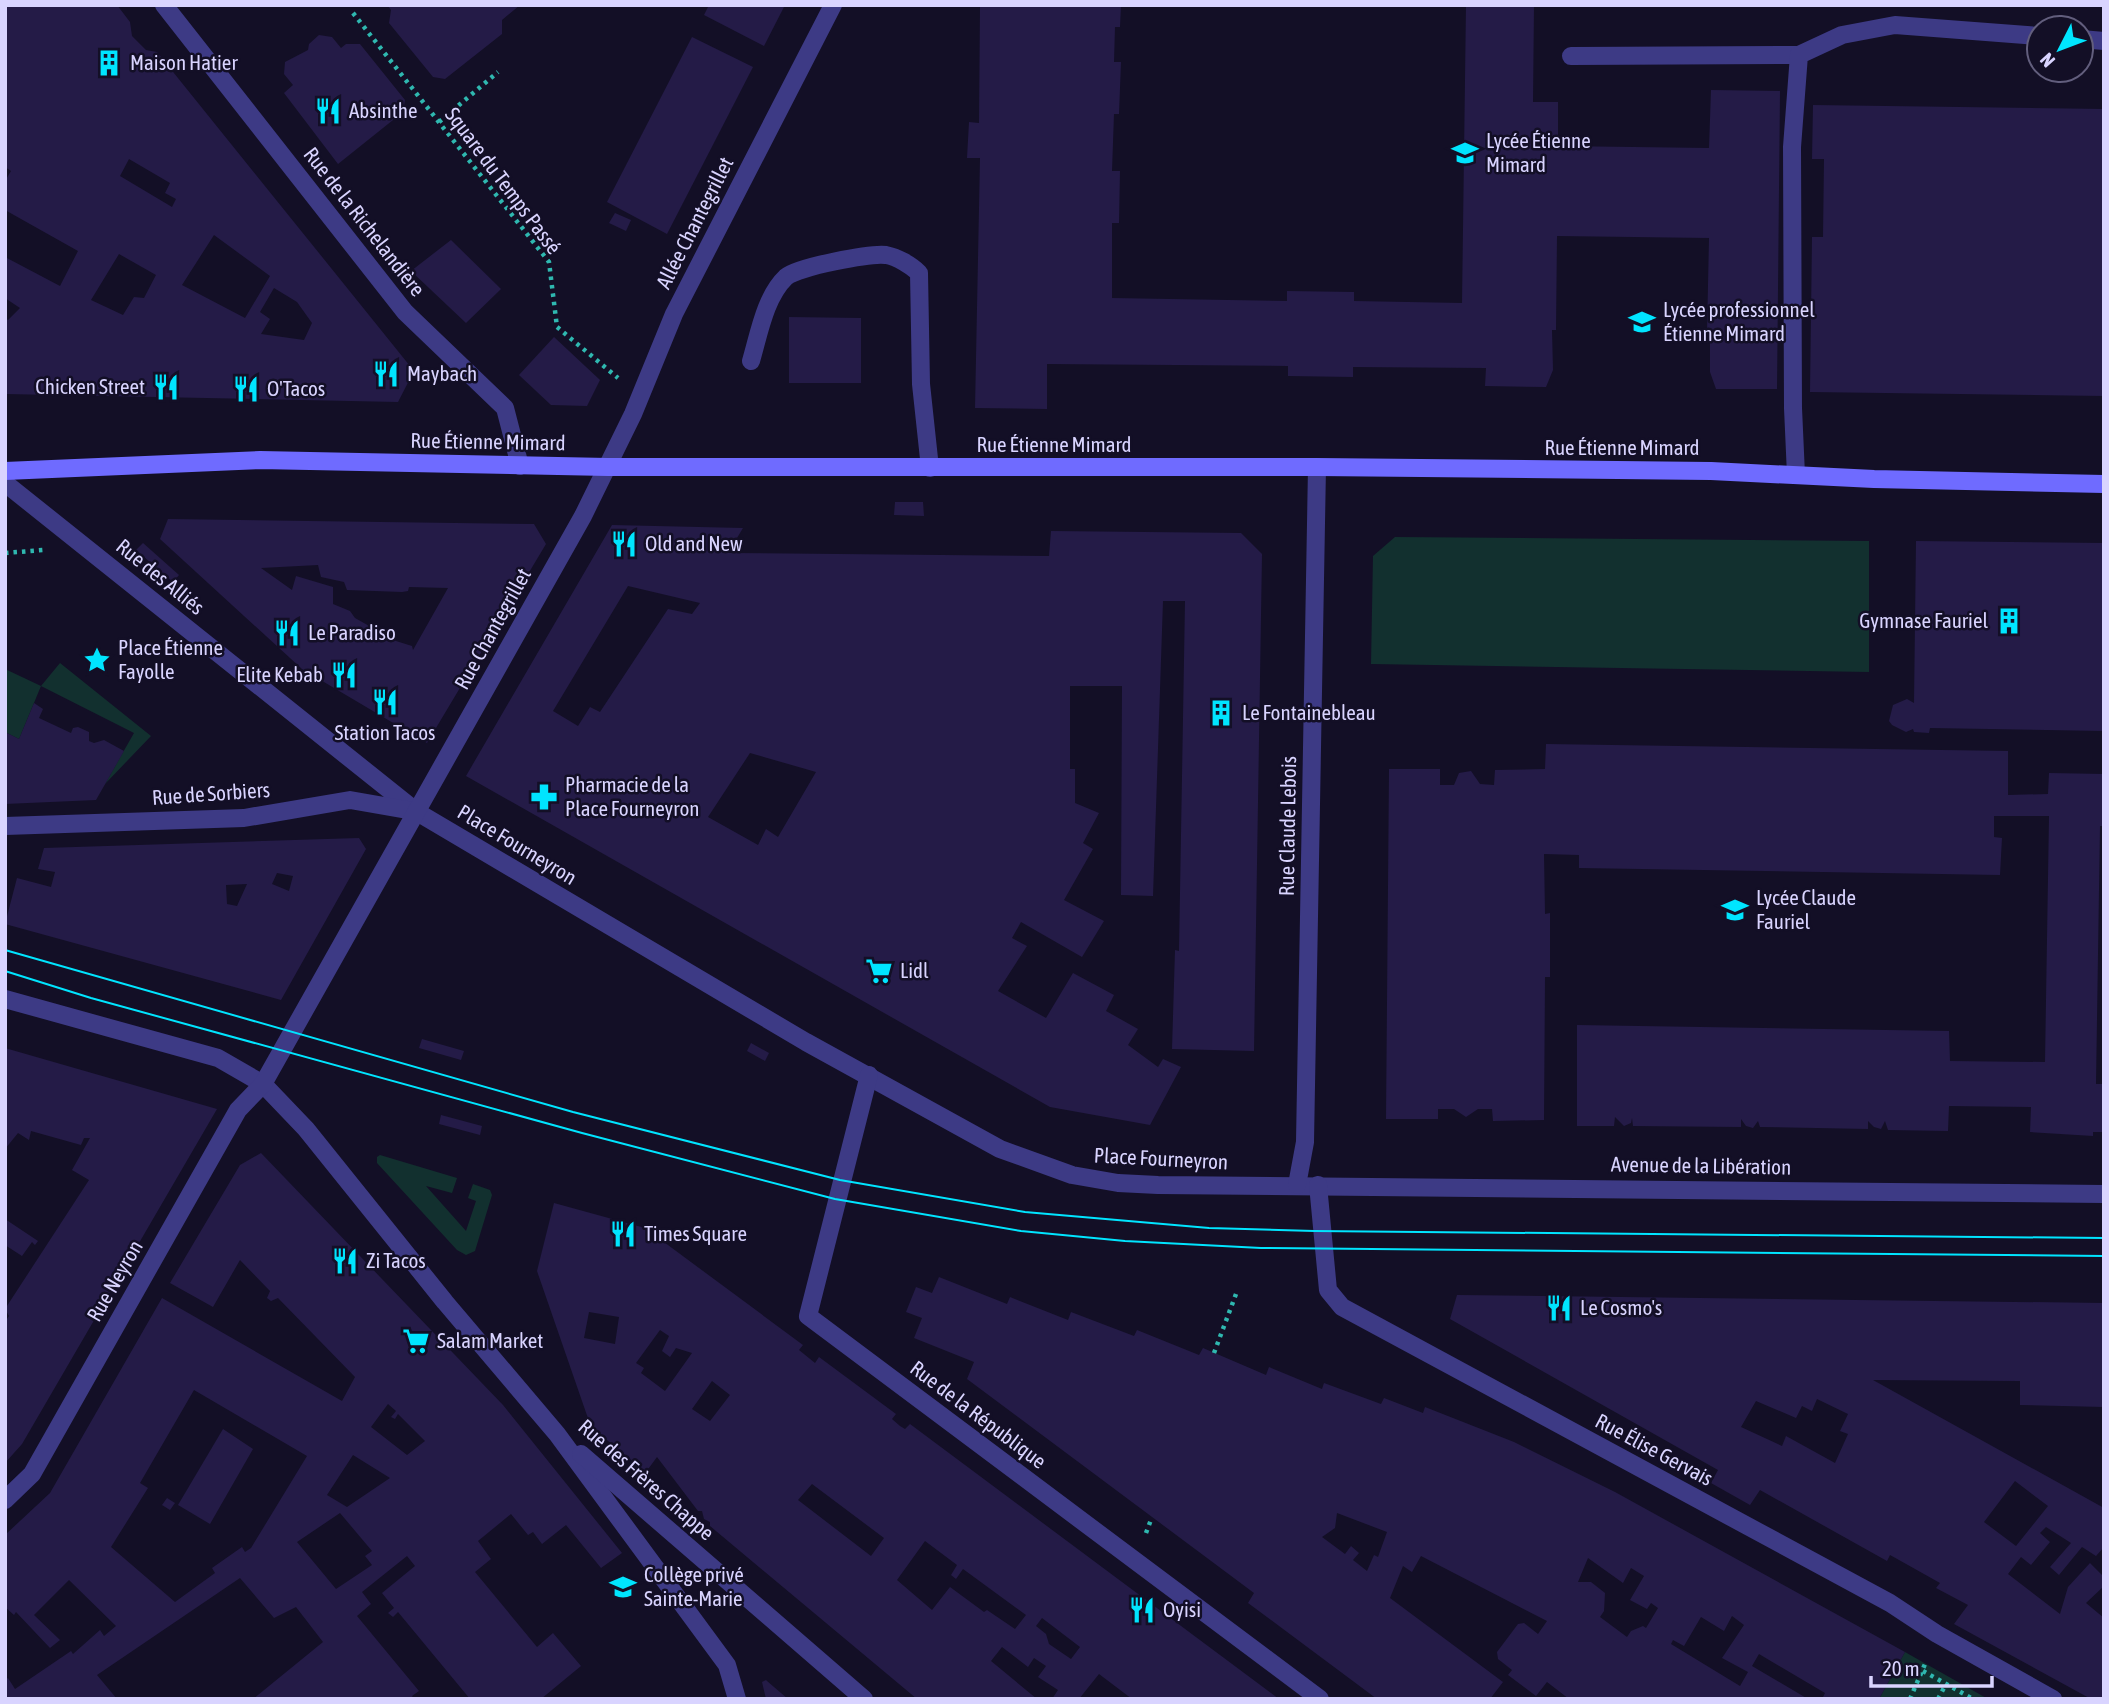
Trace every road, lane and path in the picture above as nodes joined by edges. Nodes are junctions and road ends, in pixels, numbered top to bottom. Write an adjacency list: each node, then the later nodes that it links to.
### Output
1 (164, 5): 11 (street, Rue de la Richelandière)
2 (833, 5): 10 (street, Allée Chantegrillet)
3 (353, 13): 8 (path, Square du Temps Passé)
4 (2025, 35): 5 (street)
5 (1799, 55): 6 (street); 16 (street)
6 (1571, 56)
7 (498, 72): 8 (path)
8 (439, 122): 10 (path, Square du Temps Passé)
9 (751, 361): 14 (street)
10 (640, 397): 12 (street, Allée Chantegrillet)
11 (520, 466): 12 (main road, Rue Étienne Mimard); 15 (main road, Rue Étienne Mimard)
12 (608, 467): 14 (main road, Rue Étienne Mimard); 19 (street, Rue Chantegrillet)
13 (1317, 467): 14 (main road, Rue Étienne Mimard); 16 (main road, Rue Étienne Mimard); 24 (street, Rue Claude Lebois)
14 (930, 468)
15 (5, 471)
16 (1796, 475): 18 (main road, Rue Étienne Mimard)
17 (5, 483): 19 (street, Rue des Alliés)
18 (2104, 484)
19 (417, 812): 20 (street, Rue de Sorbiers); 22 (street, Place Fourneyron); 23 (street)
20 (5, 826)
21 (5, 999): 23 (street)
22 (869, 1075): 24 (street, Place Fourneyron); 36 (street, Rue de la République)
23 (263, 1084): 29 (street); 30 (street, Rue Neyron)
24 (1297, 1185): 25 (street, Avenue de la Libération)
25 (1318, 1185): 26 (street, Avenue de la Libération); 40 (street, Rue Élise Gervais)
26 (2104, 1194)
27 (1236, 1294): 28 (path)
28 (1214, 1353)
29 (557, 1434): 34 (street); 35 (street, Rue des Frères Chappe)
30 (5, 1500)
31 (1926, 1664): 32 (path)
32 (1923, 1671): 33 (path); 37 (path)
33 (1946, 1684): 38 (path); 39 (path)
34 (737, 1699)
35 (864, 1699)
36 (1320, 1699)
37 (1910, 1699)
38 (1938, 1699)
39 (1973, 1699)
40 (2053, 1699)

